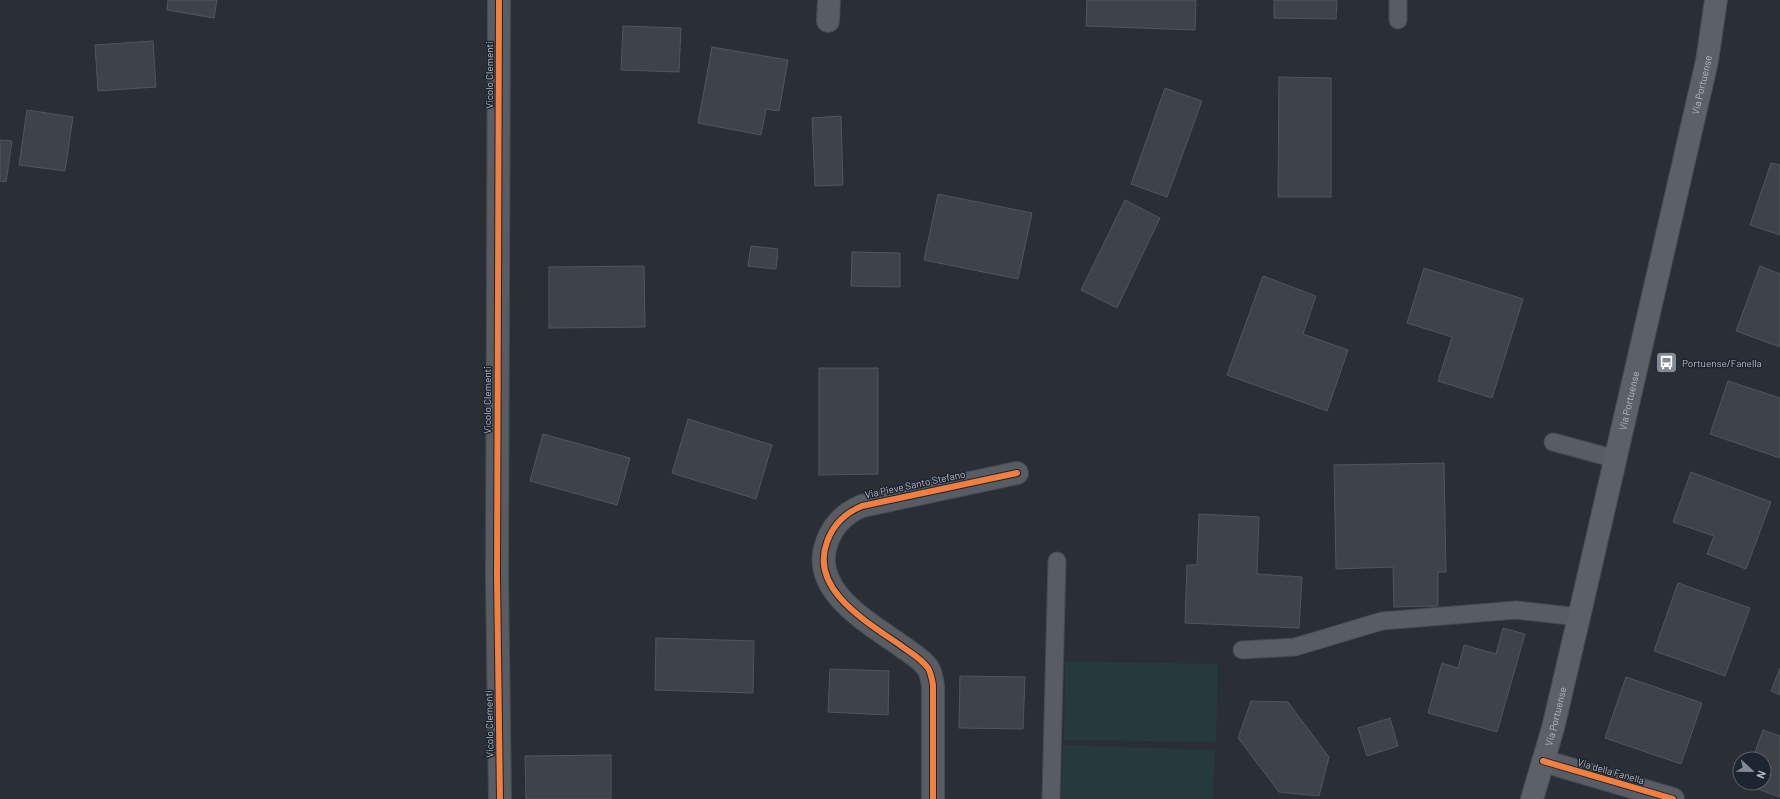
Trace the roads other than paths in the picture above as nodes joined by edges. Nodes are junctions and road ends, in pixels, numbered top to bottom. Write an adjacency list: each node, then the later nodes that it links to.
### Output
1 (499, 0): 12 (street, Vicolo Clementi)
2 (1398, 0): 4 (lane)
3 (1716, 0): 6 (main road, Via Portuense)
4 (1398, 20)
5 (1553, 442): 6 (lane)
6 (1616, 459): 9 (main road, Via Portuense)
7 (1017, 473): 13 (street, Via Pieve Santo Stefano)
8 (1057, 561): 14 (lane)
9 (1579, 617): 10 (lane); 11 (main road, Via Portuense)
10 (1242, 650)
11 (1544, 761): 15 (main road, Via Portuense); 16 (street, Via della Fanella)
12 (500, 799)
13 (932, 799)
14 (1050, 799)
15 (1532, 799)
16 (1673, 799)

